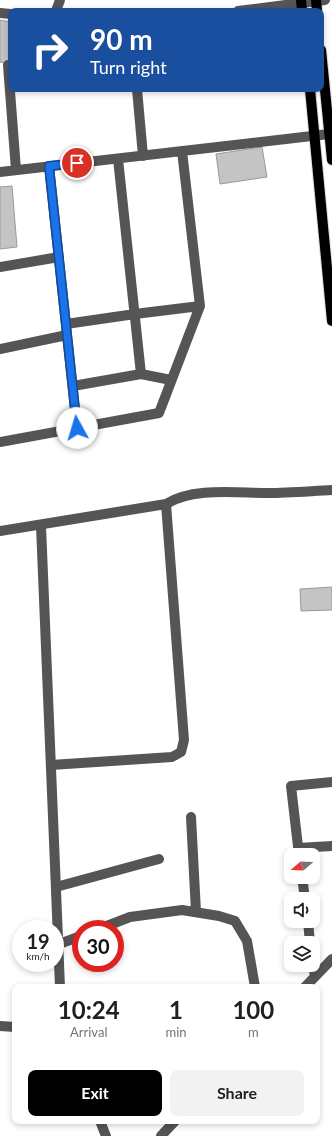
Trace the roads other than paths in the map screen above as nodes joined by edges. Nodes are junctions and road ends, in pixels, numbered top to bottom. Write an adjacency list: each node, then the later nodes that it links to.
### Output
1 (319, 3): 2 (street)
2 (302, 5): 3 (street)
3 (270, 8)
4 (324, 82): 8 (main road)
5 (10, 92): 15 (street)
6 (137, 92): 11 (street)
7 (310, 92): 9 (main road)
8 (329, 134): 9 (street); 13 (main road)
9 (314, 136): 10 (street); 21 (main road)
10 (182, 151): 11 (street); 19 (street)
11 (143, 156): 12 (street)
12 (118, 159): 14 (street); 20 (street)
13 (332, 160)
14 (49, 166): 15 (street); 17 (street)
15 (16, 170): 16 (street)
16 (0, 172)
17 (59, 256): 18 (street); 22 (street)
18 (0, 267)
19 (200, 306): 20 (street); 26 (street)
20 (135, 314): 22 (street); 25 (street)
21 (332, 321)
22 (66, 324): 23 (street)
23 (67, 335): 24 (street); 27 (street)
24 (0, 349)
25 (141, 374): 26 (street); 27 (street)
26 (171, 380): 28 (street)
27 (73, 386): 28 (street)
28 (77, 428): 29 (street)
29 (0, 442)
30 (332, 490): 31 (street)
31 (166, 504): 32 (street); 34 (street)
32 (41, 526): 33 (street); 34 (street)
33 (0, 531)
34 (51, 765): 41 (street)
35 (332, 782): 38 (street)
36 (191, 817): 42 (street)
37 (332, 846): 39 (street)
38 (299, 848)
39 (319, 848)
40 (159, 859): 41 (street)
41 (56, 887): 43 (street)
42 (196, 912): 44 (street); 50 (street)
43 (57, 920)
44 (122, 920)
45 (332, 959): 48 (street)
46 (59, 972): 49 (street)
47 (314, 972): 48 (street)
48 (315, 977): 51 (street)
49 (60, 984)
50 (254, 984)
51 (308, 984)
52 (0, 1026): 53 (street)
53 (12, 1027)
54 (101, 1124): 56 (street)
55 (173, 1124): 57 (street)
56 (106, 1136)
57 (161, 1136)

